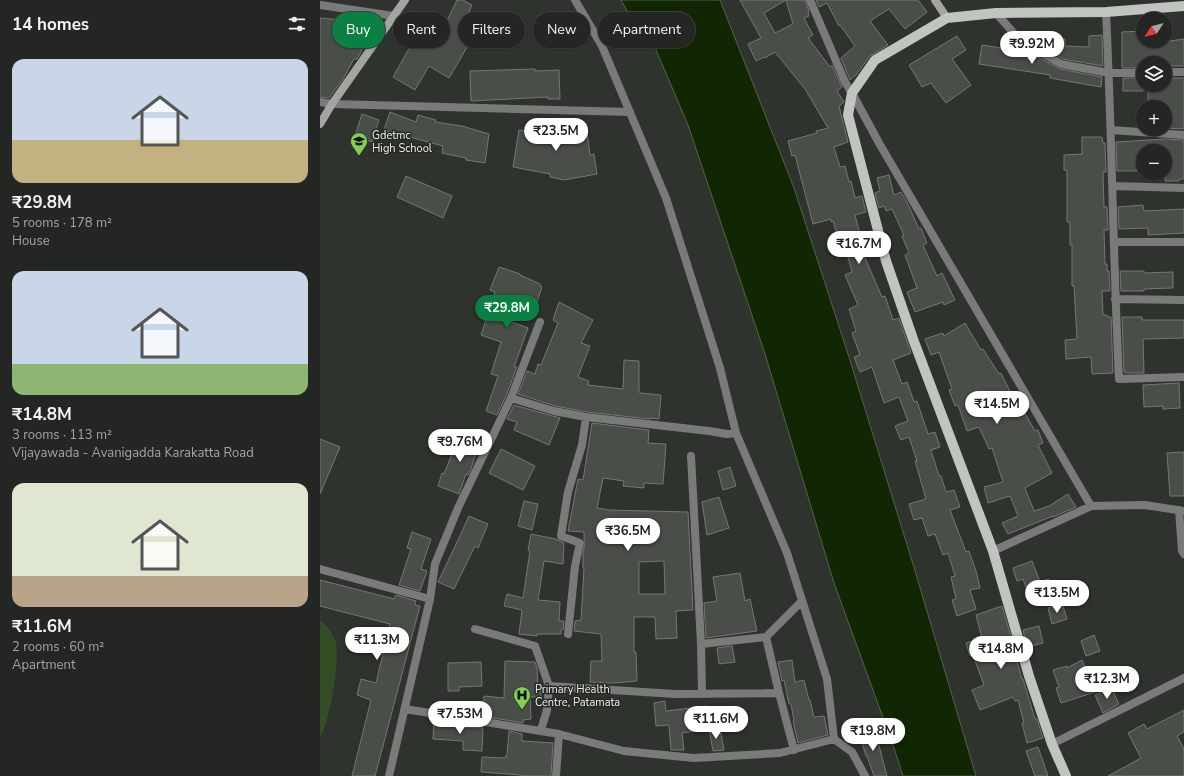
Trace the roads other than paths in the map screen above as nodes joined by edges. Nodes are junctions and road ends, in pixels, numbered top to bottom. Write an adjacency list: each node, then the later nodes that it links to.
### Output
1 (405, 0): 7 (street)
2 (575, 0): 20 (street)
3 (810, 0): 17 (street)
4 (935, 0): 12 (street)
5 (320, 5): 10 (street)
6 (1184, 6): 8 (main road)
7 (397, 12)
8 (1106, 12): 9 (main road); 15 (street)
9 (996, 13): 12 (main road); 15 (street)
10 (393, 16)
11 (393, 17): 19 (street)
12 (947, 18): 17 (main road)
13 (1172, 72): 14 (street)
14 (1184, 72)
15 (1109, 73): 16 (street); 22 (street)
16 (1136, 73)
17 (852, 93): 36 (street); 38 (main road)
18 (320, 102): 19 (street)
19 (332, 104): 20 (street); 21 (street)
20 (630, 112): 34 (street)
21 (320, 124)
22 (1111, 130): 23 (street); 24 (street)
23 (1184, 135)
24 (1113, 186): 25 (street); 26 (street)
25 (1184, 188)
26 (1114, 242): 27 (street); 28 (street)
27 (1184, 242)
28 (1115, 299): 29 (street); 31 (street)
29 (1184, 300)
30 (540, 322): 32 (street)
31 (1184, 378)
32 (511, 398): 33 (street); 41 (street)
33 (586, 417): 34 (street); 44 (street)
34 (736, 433): 42 (street)
35 (691, 456): 46 (street)
36 (1091, 506): 37 (street); 38 (street)
37 (1181, 511): 39 (street)
38 (993, 551): 55 (main road)
39 (1184, 554)
40 (320, 569): 41 (street)
41 (430, 599): 51 (street)
42 (802, 600): 45 (street); 54 (street)
43 (476, 629): 48 (street)
44 (568, 634)
45 (766, 637): 46 (street); 50 (street)
46 (702, 644): 49 (street)
47 (1184, 678): 55 (street)
48 (549, 686): 49 (street); 52 (street)
49 (702, 693): 50 (street)
50 (779, 693): 56 (street)
51 (405, 709): 52 (street); 57 (street)
52 (541, 730): 53 (street)
53 (559, 734): 56 (street); 58 (street)
54 (834, 739): 56 (street); 59 (street)
55 (1052, 744): 60 (main road)
56 (794, 750)
57 (389, 776)
58 (556, 776)
59 (865, 776)
60 (1066, 776)

